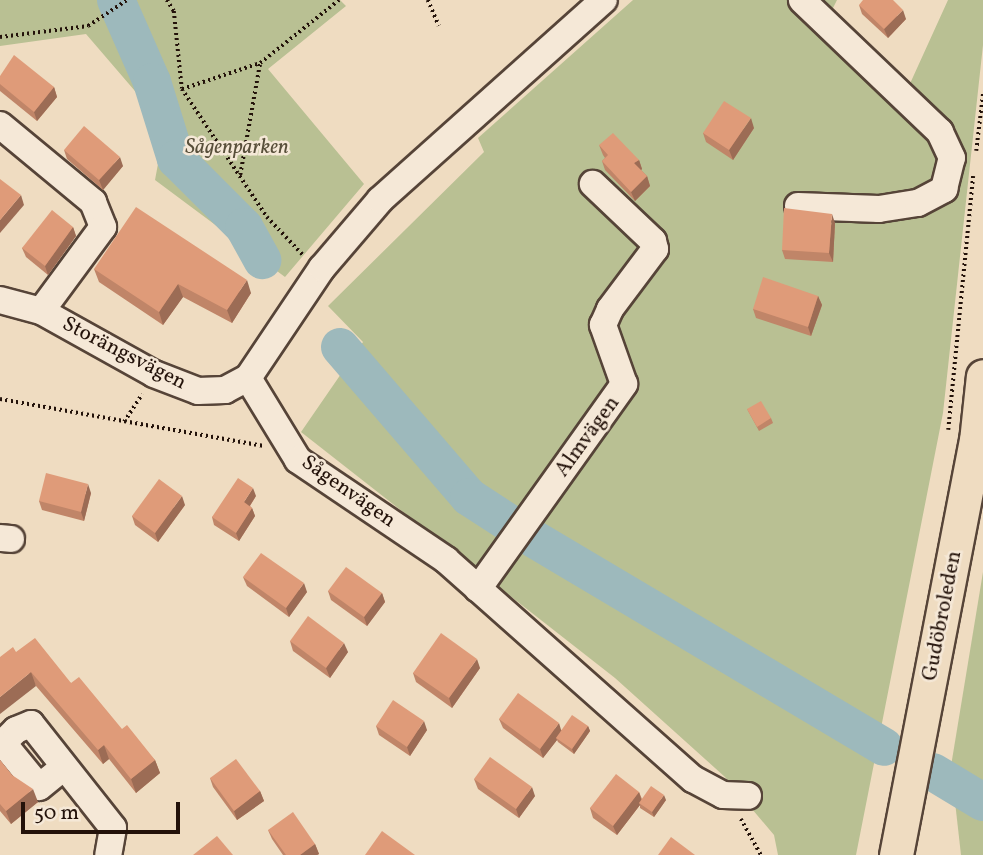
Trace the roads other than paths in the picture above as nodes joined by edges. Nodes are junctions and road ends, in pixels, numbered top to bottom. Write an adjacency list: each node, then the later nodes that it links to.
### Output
1 (604, 0): 9 (street)
2 (802, 0): 5 (street)
3 (0, 125): 7 (street)
4 (593, 184): 10 (street, Almvägen)
5 (798, 206)
6 (0, 300): 7 (street, Storängsvägen)
7 (41, 311): 9 (street, Storängsvägen)
8 (983, 376): 14 (main road, Gudöbroleden)
9 (248, 378): 10 (street, Sågenvägen)
10 (478, 589): 12 (street, Sågenvägen)
11 (64, 767): 13 (street)
12 (736, 795)
13 (108, 855)
14 (896, 855)

